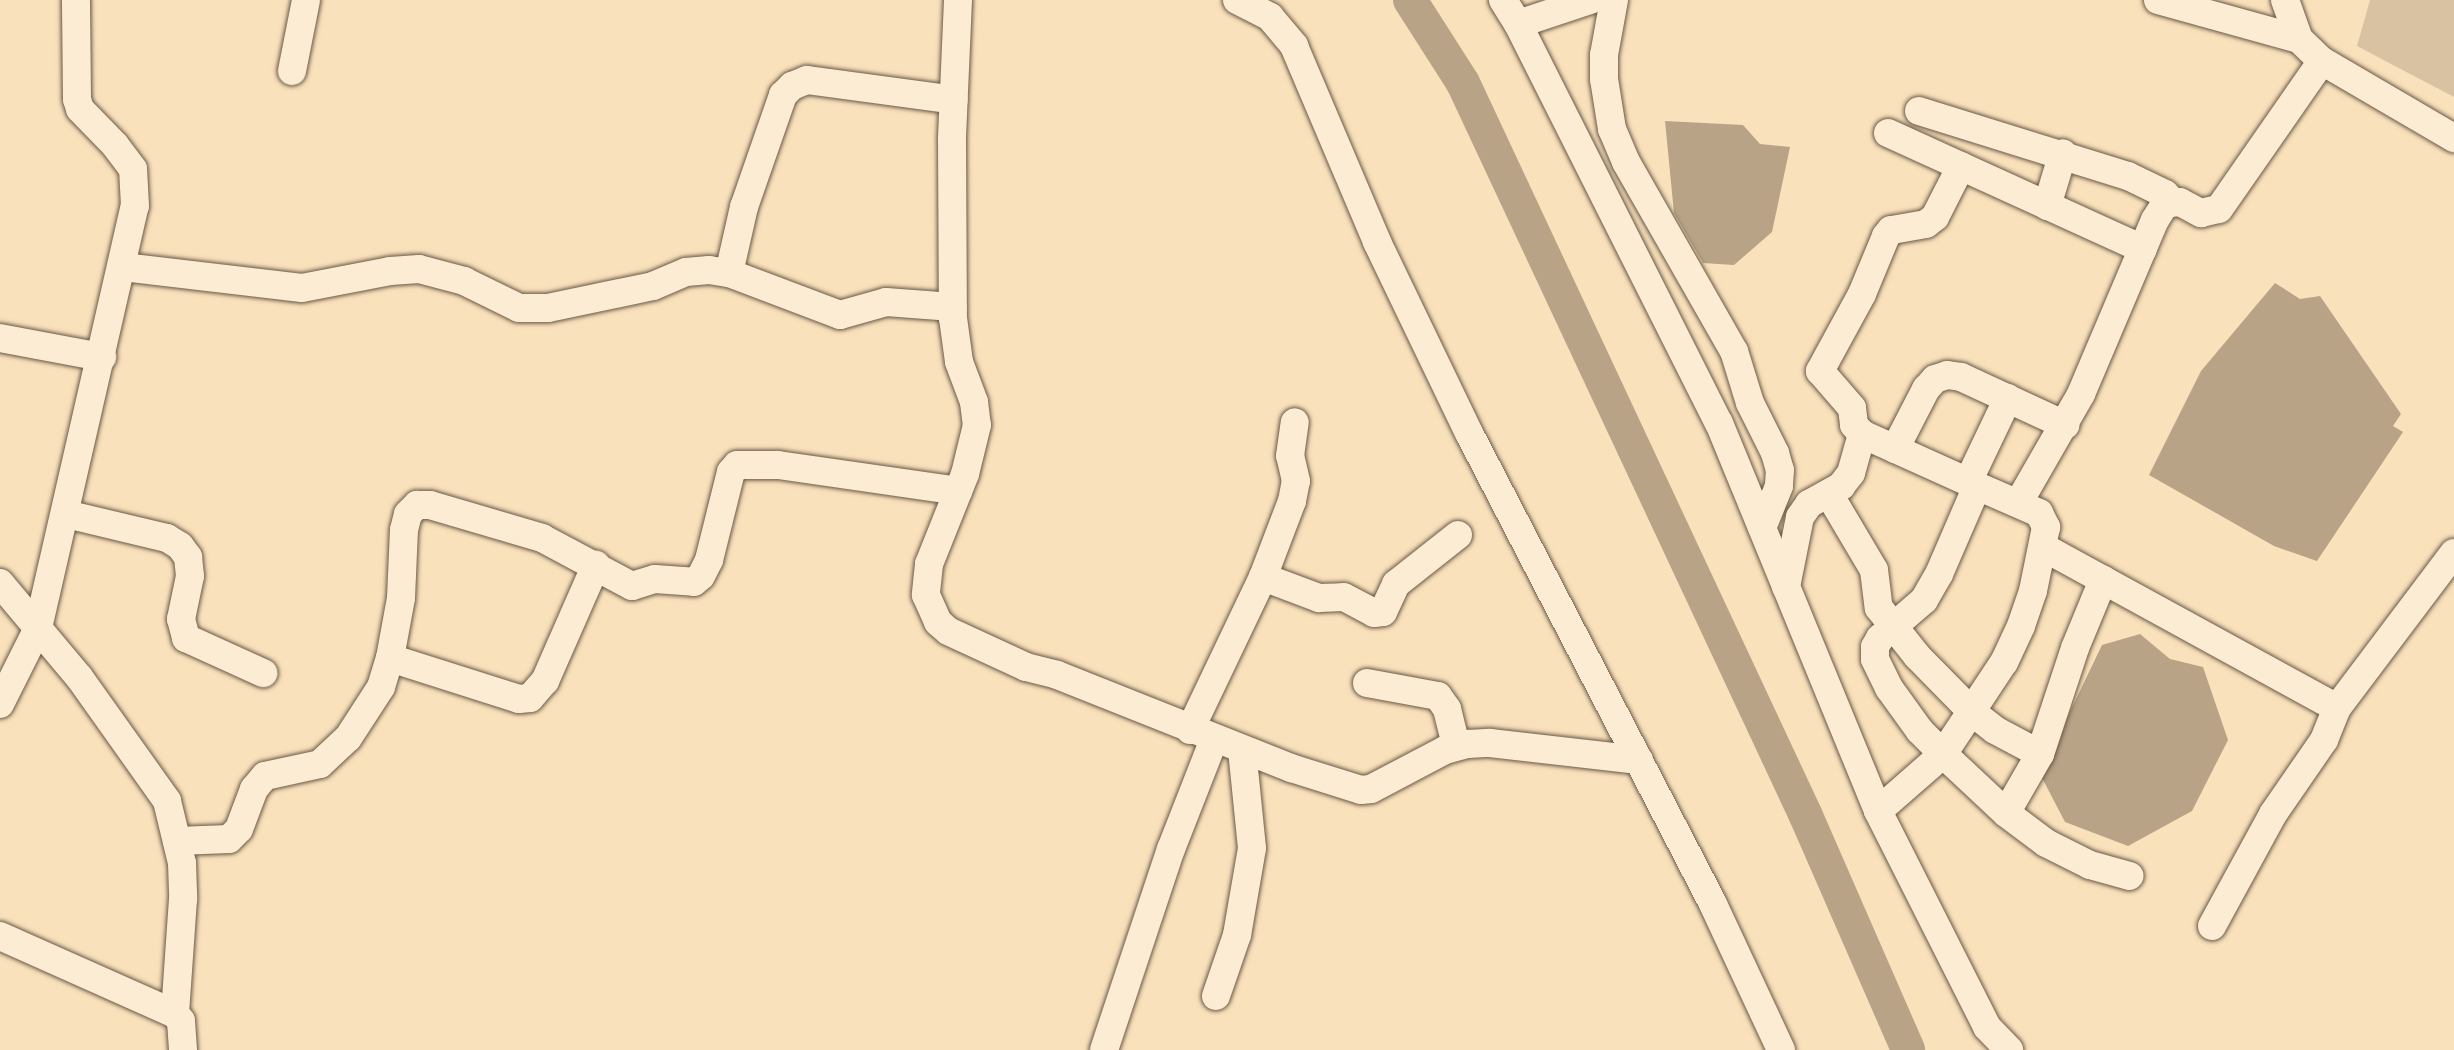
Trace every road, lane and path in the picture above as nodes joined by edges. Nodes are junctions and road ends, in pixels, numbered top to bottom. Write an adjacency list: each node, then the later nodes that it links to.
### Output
1 (76, 0): 22 (street)
2 (306, 0): 12 (street)
3 (958, 0): 13 (street)
4 (1237, 0): 59 (street)
5 (1590, 0): 9 (street)
6 (1614, 0): 37 (street)
7 (2158, 0): 10 (street)
8 (2285, 0): 10 (street)
9 (1511, 12): 37 (street)
10 (2299, 39): 11 (street)
11 (2322, 61): 16 (street); 19 (street)
12 (292, 71)
13 (954, 100): 23 (street); 24 (street)
14 (1919, 111): 17 (street)
15 (1888, 133): 18 (street)
16 (2454, 138)
17 (2063, 153): 19 (street); 20 (street)
18 (1961, 166): 20 (street); 30 (street)
19 (2172, 201): 21 (street)
20 (2047, 206): 21 (street)
21 (2143, 249): 29 (street)
22 (123, 267): 23 (street); 26 (street)
23 (729, 273): 24 (street)
24 (953, 307): 33 (street)
25 (0, 338): 26 (street)
26 (102, 357): 36 (street)
27 (2008, 398): 29 (street); 31 (street); 32 (street)
28 (1295, 422): 42 (street)
29 (2065, 425): 35 (street)
30 (1862, 434): 31 (street); 34 (street)
31 (1895, 449): 32 (street)
32 (1973, 484): 35 (street); 46 (street)
33 (958, 491): 41 (street); 54 (street)
34 (1829, 494): 45 (street); 46 (street)
35 (2019, 502): 39 (street)
36 (66, 514): 47 (street); 49 (street)
37 (1762, 528): 45 (street)
38 (1458, 535): 42 (street)
39 (2043, 547): 43 (street); 53 (street)
40 (2454, 553): 52 (street)
41 (596, 565): 48 (street); 48 (street)
42 (1263, 577): 54 (street)
43 (2103, 580): 52 (street); 58 (street)
44 (0, 583): 47 (street)
45 (1786, 587): 60 (street)
46 (1893, 626): 53 (street); 57 (street)
47 (38, 628): 51 (street); 62 (street)
48 (390, 658): 62 (street)
49 (263, 673)
50 (1367, 683): 55 (street)
51 (0, 704)
52 (2337, 708): 64 (street)
53 (1972, 712): 57 (street); 58 (street)
54 (1202, 734): 56 (street); 69 (street)
55 (1456, 746): 56 (street); 59 (street)
56 (1242, 750): 66 (street)
57 (1943, 754): 60 (street); 61 (street)
58 (2040, 754): 61 (street)
59 (1639, 760): 70 (street)
60 (1878, 811): 71 (street)
61 (2006, 813): 63 (street)
62 (177, 841): 67 (street)
63 (2130, 876)
64 (2212, 926)
65 (0, 936): 67 (street)
66 (1216, 996)
67 (175, 1014): 68 (street)
68 (183, 1050)
69 (1104, 1050)
70 (1781, 1050)
71 (2009, 1050)

